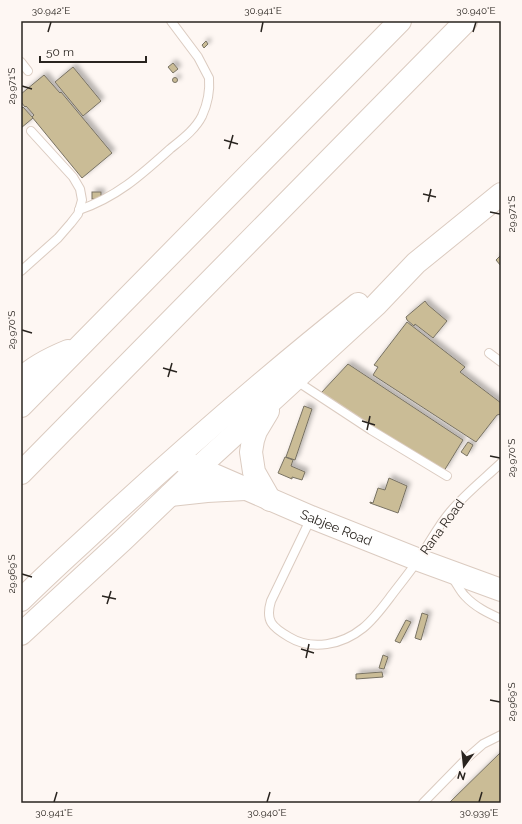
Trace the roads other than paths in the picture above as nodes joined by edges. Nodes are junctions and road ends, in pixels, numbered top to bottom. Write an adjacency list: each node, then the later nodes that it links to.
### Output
1 (171, 21): 8 (lane)
2 (400, 21): 11 (main road)
3 (466, 21): 21 (main road)
4 (21, 62): 5 (lane)
5 (28, 71)
6 (31, 131): 8 (lane)
7 (501, 194): 9 (main road)
8 (79, 210): 10 (lane)
9 (416, 263): 15 (main road); 18 (main road)
10 (21, 271)
11 (80, 345): 14 (main road); 17 (main road)
12 (489, 353): 13 (lane)
13 (501, 362)
14 (21, 379)
15 (295, 380): 16 (main road); 22 (lane)
16 (278, 395): 20 (main road); 25 (main road)
17 (21, 406)
18 (175, 458): 20 (main road, Sabjee Road); 30 (main road)
19 (501, 463): 27 (lane, Rana Road)
20 (198, 468): 23 (main road, Sabjee Road); 24 (main road)
21 (21, 473)
22 (447, 476)
23 (245, 489): 24 (main road); 25 (main road, Sabjee Road)
24 (170, 495): 32 (main road)
25 (270, 500): 26 (main road, Sabjee Road)
26 (311, 517): 27 (main road, Sabjee Road); 27 (lane, Rana Road)
27 (419, 560): 28 (main road, Sabjee Road)
28 (447, 570): 29 (main road, Sabjee Road); 31 (lane)
29 (501, 590)
30 (21, 600)
31 (501, 619)
32 (21, 634)
33 (501, 735): 34 (lane)
34 (423, 803)

